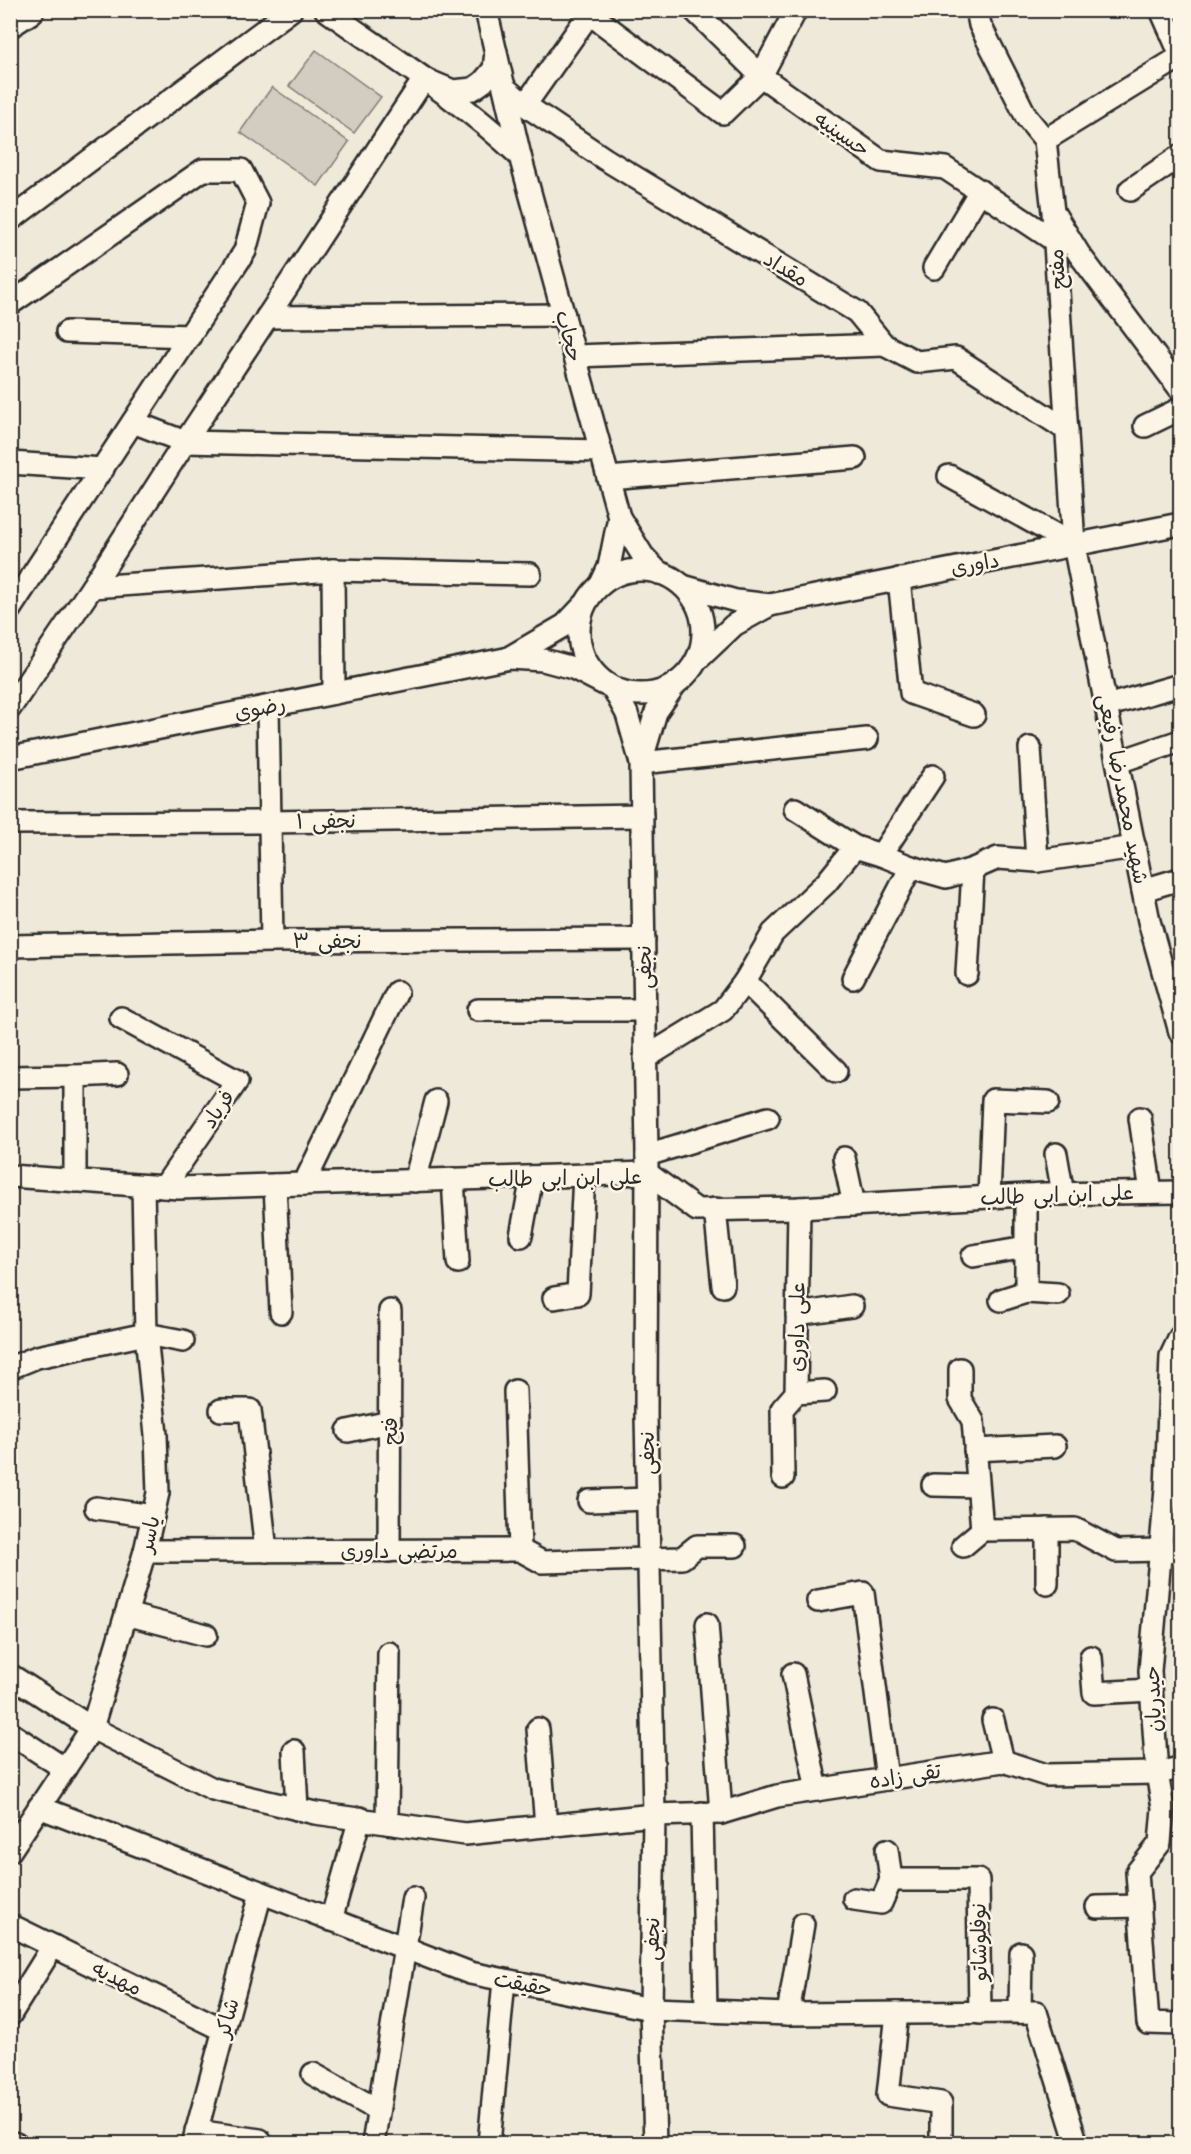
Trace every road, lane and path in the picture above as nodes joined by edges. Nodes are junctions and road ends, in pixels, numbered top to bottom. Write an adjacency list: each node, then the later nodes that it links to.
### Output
1 (30, 10): 10 (main road)
2 (291, 10): 23 (street)
3 (326, 10): 14 (street)
4 (486, 10): 11 (street, حجاب)
5 (694, 10): 13 (street, حسینیه)
6 (796, 10): 13 (street)
7 (976, 10): 17 (street, مفتح)
8 (1161, 10): 12 (street)
9 (591, 12): 13 (street); 16 (street)
10 (10, 23)
11 (496, 52): 14 (street); 15 (street, حجاب)
12 (1180, 55): 17 (street)
13 (761, 76): 20 (street, حسینیه)
14 (424, 79): 18 (street); 28 (street)
15 (504, 87): 16 (street, مقداد); 18 (street, حجاب)
16 (525, 105): 31 (street, مقداد)
17 (1044, 140): 22 (street, مفتح)
18 (520, 156): 27 (street, حجاب)
19 (1180, 156): 21 (street)
20 (980, 190): 24 (street, حسینیه); 25 (street)
21 (1130, 190)
22 (1053, 212): 24 (street, مفتح); 33 (street)
23 (10, 219)
24 (1055, 241): 37 (street, مفتح)
25 (934, 268)
26 (10, 304): 30 (street)
27 (564, 315): 28 (street); 32 (street, حجاب)
28 (267, 317): 38 (street)
29 (67, 332): 30 (street)
30 (190, 336): 35 (street)
31 (884, 345): 32 (street); 37 (street, مقداد)
32 (574, 356): 39 (street, حجاب)
33 (1180, 389)
34 (1180, 410): 36 (street)
35 (134, 422): 38 (street); 42 (street)
36 (1145, 426)
37 (1067, 430): 47 (street, مفتح)
38 (185, 442): 39 (street); 54 (street)
39 (601, 451): 44 (street, حجاب)
40 (855, 458): 44 (street)
41 (10, 463): 42 (street)
42 (102, 469): 53 (street)
43 (950, 476): 47 (street)
44 (608, 478): 45 (street, حجاب)
45 (619, 517): 49 (street); 52 (street)
46 (1180, 524): 47 (street, داوری)
47 (1074, 545): 51 (street, داوری); 66 (street, شهید محمدرضا رفیعی)
48 (333, 570): 50 (street); 54 (street); 64 (street)
49 (659, 573): 52 (street); 55 (street)
50 (530, 574)
51 (899, 579): 57 (street, داوری); 68 (street)
52 (601, 584): 56 (street)
53 (18, 586): 58 (street)
54 (92, 586): 67 (street)
55 (683, 586): 57 (street); 60 (street)
56 (586, 603): 59 (street); 63 (street)
57 (770, 605): 60 (street)
58 (10, 609)
59 (510, 658): 63 (street); 64 (street, رضوی)
60 (696, 662): 61 (street)
61 (676, 683): 63 (street); 73 (street)
62 (1180, 685): 66 (street)
63 (610, 687): 73 (street)
64 (334, 693): 65 (street, رضوی)
65 (268, 706): 72 (street, رضوی); 78 (street)
66 (1107, 706): 74 (street, شهید محمدرضا رفیعی)
67 (10, 708)
68 (974, 715)
69 (867, 739): 73 (street)
70 (1180, 741): 74 (street)
71 (1030, 748): 83 (street)
72 (10, 758)
73 (641, 762): 77 (street, نجفی)
74 (1118, 762): 81 (street, شهید محمدرضا رفیعی)
75 (933, 776): 82 (street)
76 (795, 809): 80 (street)
77 (642, 816): 78 (street, نجفی ۱); 88 (street, نجفی)
78 (270, 822): 79 (street, نجفی ۱); 89 (street)
79 (10, 823)
80 (855, 847): 82 (street); 93 (street)
81 (1135, 847): 83 (street); 87 (street, شهید محمدرضا رفیعی)
82 (882, 855): 84 (street)
83 (1037, 861): 85 (street)
84 (911, 867): 85 (street); 92 (street)
85 (973, 869): 91 (street)
86 (1180, 879): 87 (street)
87 (1143, 890): 94 (street, شهید محمدرضا رفیعی)
88 (644, 939): 89 (street, نجفی ۳); 97 (street, نجفی)
89 (272, 941): 90 (street, نجفی ۳)
90 (10, 946)
91 (967, 974)
92 (853, 978)
93 (745, 981): 100 (street); 101 (street)
94 (1175, 990): 99 (street, شهید محمدرضا رفیعی)
95 (397, 992): 118 (street)
96 (478, 1010): 97 (street)
97 (645, 1010): 100 (street, نجفی)
98 (121, 1018): 121 (street, فریاد)
99 (1180, 1032)
100 (645, 1058): 111 (street, نجفی)
101 (836, 1071)
102 (117, 1074): 103 (street)
103 (75, 1076): 104 (street); 116 (street)
104 (10, 1077)
105 (436, 1101): 117 (street)
106 (1048, 1102): 126 (street)
107 (768, 1118): 111 (street)
108 (1140, 1118): 122 (street)
109 (1056, 1154): 124 (street)
110 (844, 1158): 127 (street)
111 (647, 1164): 112 (street, علی ابن ابی طالب); 129 (street, علی ابن ابی طالب); 162 (street, نجفی)
112 (584, 1175): 114 (street, علی ابن ابی طالب); 137 (street)
113 (10, 1176): 116 (street, علی ابن ابی طالب)
114 (532, 1177): 115 (street, علی ابن ابی طالب); 130 (street)
115 (453, 1179): 117 (street, علی ابن ابی طالب); 133 (street)
116 (75, 1181): 120 (street, علی ابن ابی طالب)
117 (416, 1181): 118 (street, علی ابن ابی طالب)
118 (304, 1184): 119 (street, علی ابن ابی طالب)
119 (275, 1185): 121 (street, علی ابن ابی طالب); 141 (street)
120 (143, 1186): 121 (street, علی ابن ابی طالب); 143 (street, یاسر)
121 (165, 1187)
122 (1151, 1192): 123 (street, علی ابن ابی طالب); 124 (street, علی ابن ابی طالب)
123 (1180, 1192)
124 (1063, 1194): 125 (street, علی ابن ابی طالب)
125 (1026, 1195): 126 (street, علی ابن ابی طالب); 131 (street)
126 (989, 1197): 127 (street, علی ابن ابی طالب)
127 (854, 1205): 128 (street, علی ابن ابی طالب)
128 (798, 1208): 129 (street, علی ابن ابی طالب); 142 (street, علی داوری)
129 (715, 1209): 134 (street)
130 (521, 1236)
131 (1026, 1247): 132 (street); 135 (street)
132 (973, 1256)
133 (458, 1262)
134 (723, 1286)
135 (1026, 1292): 136 (street); 138 (street)
136 (1058, 1294)
137 (554, 1298)
138 (1001, 1300)
139 (852, 1306): 142 (street)
140 (390, 1311): 154 (street, فتح)
141 (281, 1312)
142 (797, 1314): 151 (street, علی داوری)
143 (146, 1335): 145 (street); 146 (street); 165 (street, یاسر)
144 (1180, 1337): 148 (street, حیدریان)
145 (183, 1341)
146 (10, 1368)
147 (960, 1369): 157 (street)
148 (1176, 1376): 152 (street, حیدریان)
149 (515, 1391): 170 (street)
150 (825, 1391): 151 (street)
151 (796, 1393): 158 (street, علی داوری)
152 (1175, 1405): 161 (street, حیدریان)
153 (221, 1410): 172 (street)
154 (390, 1422): 155 (street); 173 (street, فتح)
155 (348, 1431)
156 (1054, 1446): 157 (street)
157 (975, 1450): 160 (street)
158 (783, 1477)
159 (933, 1485): 160 (street)
160 (978, 1486): 167 (street)
161 (1173, 1491): 174 (street, حیدریان)
162 (648, 1499): 163 (street); 175 (street, نجفی)
163 (589, 1500)
164 (96, 1508): 165 (street)
165 (153, 1516): 171 (street, یاسر)
166 (1047, 1529): 167 (street); 174 (street); 176 (street)
167 (982, 1530): 169 (street)
168 (735, 1546): 175 (street, مرتضی داوری)
169 (963, 1546)
170 (520, 1550): 173 (street, مرتضی داوری); 175 (street, مرتضی داوری)
171 (145, 1551): 172 (street, مرتضی داوری); 178 (street, یاسر)
172 (266, 1551): 173 (street, مرتضی داوری)
173 (389, 1551)
174 (1171, 1551): 185 (street, حیدریان)
175 (649, 1559): 200 (street, نجفی)
176 (1047, 1584)
177 (818, 1601): 195 (street)
178 (126, 1614): 180 (street); 187 (street, یاسر)
179 (707, 1624): 199 (street)
180 (207, 1635)
181 (389, 1653): 202 (street)
182 (1091, 1657): 185 (street)
183 (793, 1674): 196 (street)
184 (10, 1675): 187 (street, تقی زاده)
185 (1151, 1690): 194 (street, حیدریان)
186 (993, 1720): 191 (street)
187 (92, 1728): 193 (street, یاسر); 198 (street, تقی زاده)
188 (538, 1729): 203 (street)
189 (10, 1733): 193 (street)
190 (294, 1751): 198 (street)
191 (1003, 1761): 194 (street, تقی زاده); 195 (street, تقی زاده)
192 (1180, 1768): 194 (street, تقی زاده)
193 (65, 1769): 197 (street, یاسر)
194 (1157, 1773): 210 (street, حیدریان)
195 (887, 1779): 196 (street, تقی زاده)
196 (817, 1790): 199 (street, تقی زاده)
197 (39, 1807): 205 (street, یاسر); 207 (street, حقیقت)
198 (297, 1809): 201 (street, تقی زاده)
199 (712, 1813): 200 (street, تقی زاده); 220 (street)
200 (654, 1815): 203 (street, تقی زاده); 219 (street, نجفی)
201 (360, 1818): 202 (street, تقی زاده); 212 (street)
202 (387, 1822): 203 (street, تقی زاده)
203 (546, 1826)
204 (887, 1850): 206 (street)
205 (10, 1851)
206 (891, 1880): 209 (street); 223 (street, نوفلوشاتو)
207 (261, 1893): 212 (street, حقیقت); 227 (street, شاکر)
208 (413, 1898): 216 (street)
209 (854, 1899)
210 (1140, 1906): 211 (street); 226 (street, حیدریان)
211 (1097, 1907)
212 (331, 1920): 216 (street, حقیقت)
213 (803, 1924): 225 (street)
214 (10, 1925): 215 (street, مهدیه)
215 (53, 1946): 224 (street); 227 (street, مهدیه)
216 (405, 1948): 218 (street, حقیقت); 229 (street)
217 (1021, 1953): 221 (street)
218 (504, 1980): 219 (street, حقیقت); 236 (street)
219 (651, 2009): 220 (street, حقیقت); 237 (street, نجفی)
220 (706, 2011): 225 (street, حقیقت)
221 (1028, 2012): 223 (street, حقیقت); 238 (street)
222 (897, 2013): 223 (street, حقیقت); 225 (street, حقیقت); 232 (street)
223 (980, 2013)
224 (10, 2014)
225 (788, 2014)
226 (1180, 2024)
227 (224, 2030): 230 (street, شاکر)
228 (313, 2074): 229 (street)
229 (378, 2110): 235 (street)
230 (194, 2137): 231 (street)
231 (260, 2140)
232 (941, 2140)
233 (10, 2142): 234 (street)
234 (16, 2144)
235 (373, 2144)
236 (489, 2144)
237 (655, 2144)
238 (1077, 2144)

